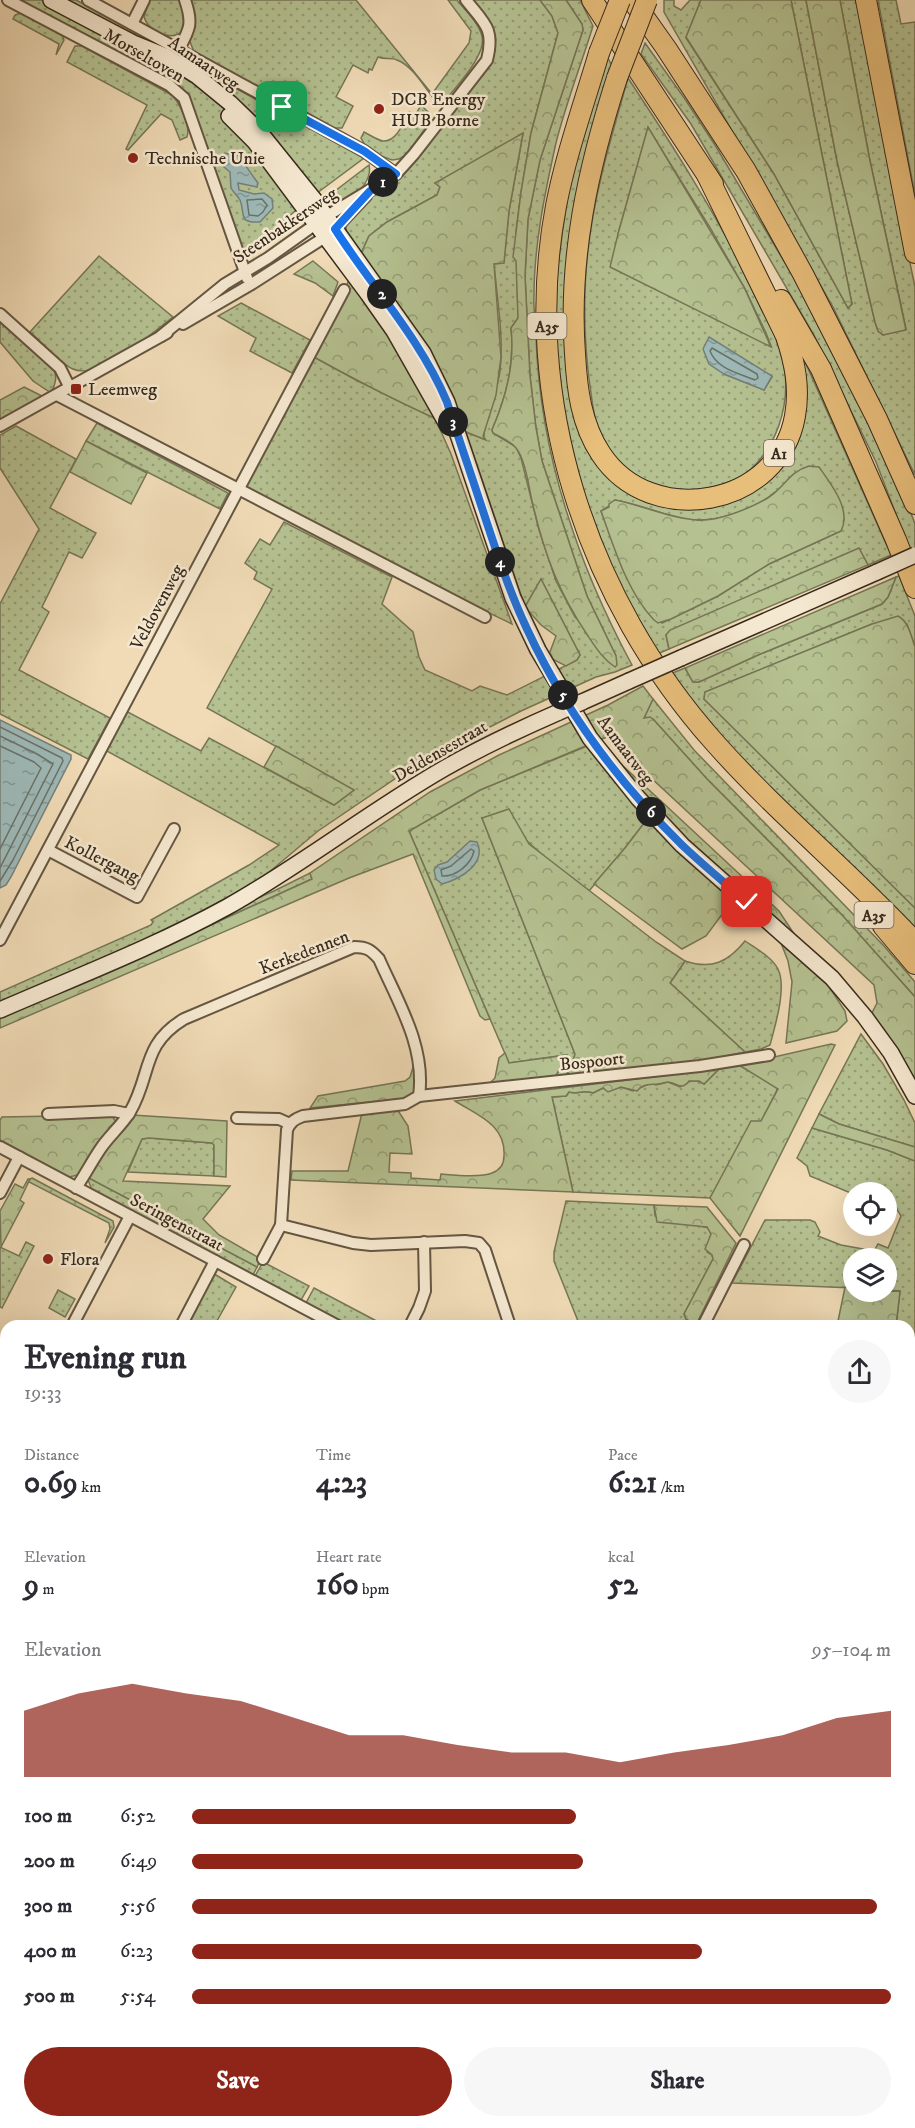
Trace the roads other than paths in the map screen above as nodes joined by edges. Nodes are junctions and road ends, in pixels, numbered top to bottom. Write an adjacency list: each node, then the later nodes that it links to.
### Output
1 (8, 0): 18 (street, Morseltoven)
2 (51, 0): 16 (main road, Aamaatweg)
3 (88, 0): 12 (street)
4 (144, 0): 12 (street)
5 (185, 0): 13 (street)
6 (466, 0): 14 (street, Steenbakkersweg)
7 (592, 0): 15 (highway, A1)
8 (620, 0): 33 (highway, A35, bridge)
9 (632, 0): 27 (highway)
10 (647, 0): 15 (highway, A1, bridge)
11 (866, 0): 17 (highway)
12 (132, 24): 13 (street)
13 (179, 49): 14 (street)
14 (396, 174): 16 (street, Steenbakkersweg)
15 (707, 175): 29 (highway, A1)
16 (325, 226): 18 (street, Steenbakkersweg); 19 (street, Steenbakkersweg); 40 (main road, Aamaatweg)
17 (915, 253)
18 (245, 272): 19 (street, Morseltoven); 22 (street, Steenbakkersweg)
19 (250, 285): 22 (street, Steenbakkersweg)
20 (344, 290): 26 (street, Veldovenweg)
21 (0, 314): 23 (street)
22 (161, 336): 23 (street, Steenbakkersweg)
23 (70, 388): 24 (street, Steenbakkersweg)
24 (57, 395): 25 (street, Steenbakkersweg); 26 (street)
25 (0, 426)
26 (238, 490): 30 (street); 32 (street, Veldovenweg)
27 (915, 504)
28 (915, 555): 37 (main road, Deldensestraat, bridge)
29 (915, 588)
30 (485, 617)
31 (174, 829): 32 (street, Kollergang)
32 (48, 850): 34 (street, Veldovenweg)
33 (836, 864): 35 (highway, A35); 36 (highway, A35)
34 (0, 940)
35 (915, 942)
36 (915, 964)
37 (0, 1010)
38 (769, 1054): 39 (street, Bospoort)
39 (419, 1096): 42 (street, Kerkedennen); 44 (street)
40 (915, 1096)
41 (48, 1114): 42 (street)
42 (129, 1114): 47 (street, Kerkedennen)
43 (237, 1118): 44 (street)
44 (290, 1124): 50 (street)
45 (0, 1148): 46 (street, Seringenstraat)
46 (19, 1157): 47 (street, Seringenstraat); 48 (street)
47 (76, 1188): 49 (street, Seringenstraat)
48 (0, 1193)
49 (130, 1216): 54 (street, Seringenstraat); 55 (street)
50 (281, 1225): 51 (street); 53 (street)
51 (424, 1242): 58 (street); 59 (street)
52 (744, 1245): 60 (street)
53 (263, 1259)
54 (215, 1261): 56 (street); 57 (street, Seringenstraat)
55 (75, 1320)
56 (184, 1320)
57 (321, 1320)
58 (413, 1320)
59 (508, 1320)
60 (706, 1320)

